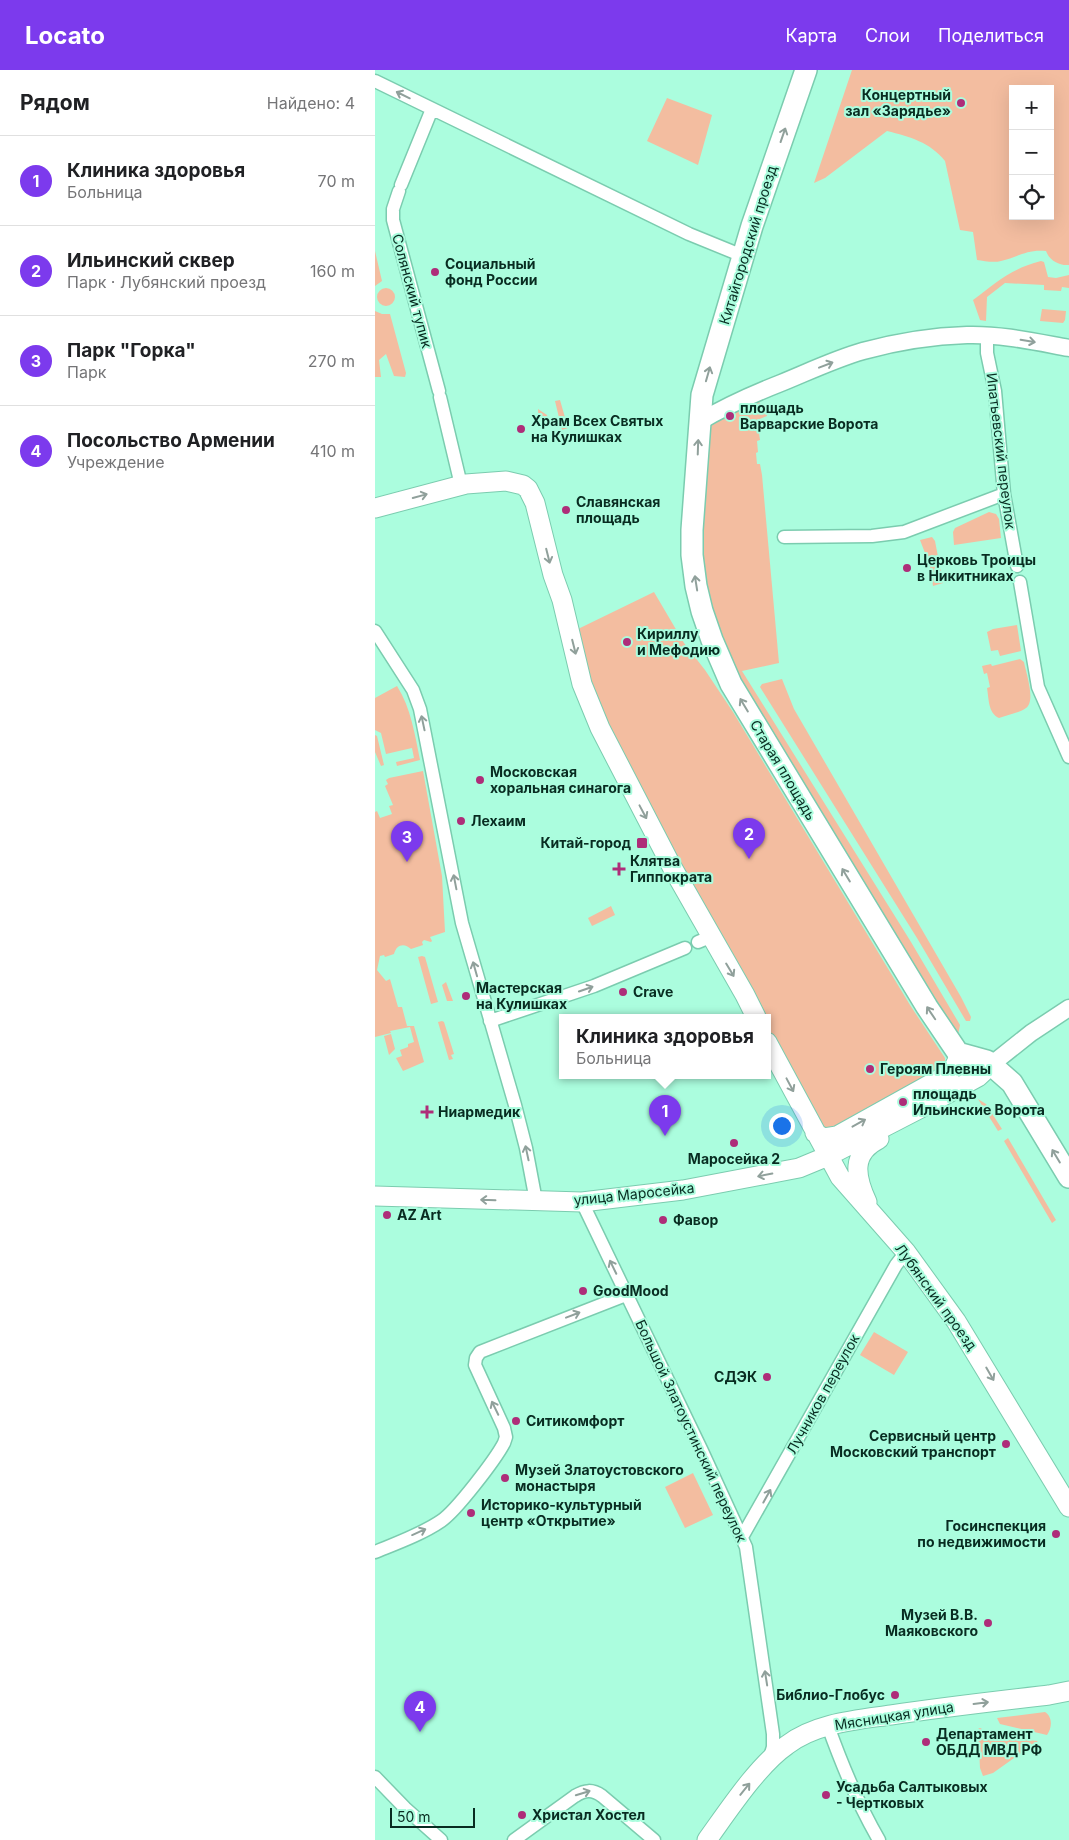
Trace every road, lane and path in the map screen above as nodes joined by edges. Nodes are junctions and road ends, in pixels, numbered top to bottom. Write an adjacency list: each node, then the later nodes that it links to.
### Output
1 (806, 70): 4 (main road, Китайгородский проезд, one-way to 1)
2 (375, 81): 3 (street, one-way to 2)
3 (432, 109): 4 (street); 8 (street, Солянский тупик)
4 (743, 256): 7 (main road, Китайгородский проезд, one-way to 4)
5 (987, 336): 6 (street, one-way to 6); 7 (street, one-way to 5); 9 (street, Ипатьевский переулок)
6 (1069, 348)
7 (699, 422): 21 (main road, Старая площадь, one-way to 7)
8 (461, 485): 10 (main road, one-way to 8); 18 (main road, one-way to 18)
9 (1004, 494): 11 (street); 12 (street, Ипатьевский переулок)
10 (375, 508)
11 (784, 537)
12 (1017, 566)
13 (1020, 582): 15 (street)
14 (375, 632): 19 (street, one-way to 14)
15 (1069, 757)
16 (685, 948): 19 (street, one-way to 16)
17 (1069, 1008): 22 (street)
18 (754, 1014)
19 (491, 1021): 28 (street, one-way to 19)
20 (771, 1050): 24 (main road, Лубянский проезд, one-way to 24)
21 (958, 1053): 22 (main road); 24 (main road, one-way to 21)
22 (993, 1064): 23 (main road); 26 (main road, one-way to 22)
23 (921, 1108): 25 (main road); 30 (main road)
24 (815, 1133): 25 (main road, Лубянский проезд)
25 (828, 1156): 29 (main road, улица Маросейка, one-way to 29); 30 (main road, Лубянский проезд)
26 (1069, 1177)
27 (375, 1196): 28 (main road, улица Маросейка, one-way to 27)
28 (537, 1201): 29 (main road, улица Маросейка)
29 (582, 1202): 32 (street, Большой Златоустинский переулок, one-way to 29)
30 (879, 1223): 31 (main road, Лубянский проезд)
31 (906, 1252): 33 (main road, Лубянский проезд, one-way to 33); 34 (street, Лучников переулок, one-way to 31)
32 (626, 1294): 34 (street, Большой Златоустинский переулок); 35 (street, one-way to 32)
33 (1069, 1507)
34 (742, 1538): 38 (street, Большой Златоустинский переулок, one-way to 34)
35 (375, 1552)
36 (1069, 1691): 37 (main road, Мясницкая улица, one-way to 36)
37 (828, 1726): 38 (main road, Мясницкая улица); 44 (street)
38 (769, 1760): 43 (main road, Мясницкая улица, one-way to 38)
39 (375, 1777): 40 (street)
40 (441, 1840)
41 (514, 1840): 42 (street, one-way to 42)
42 (654, 1840)
43 (707, 1840)
44 (879, 1840)

